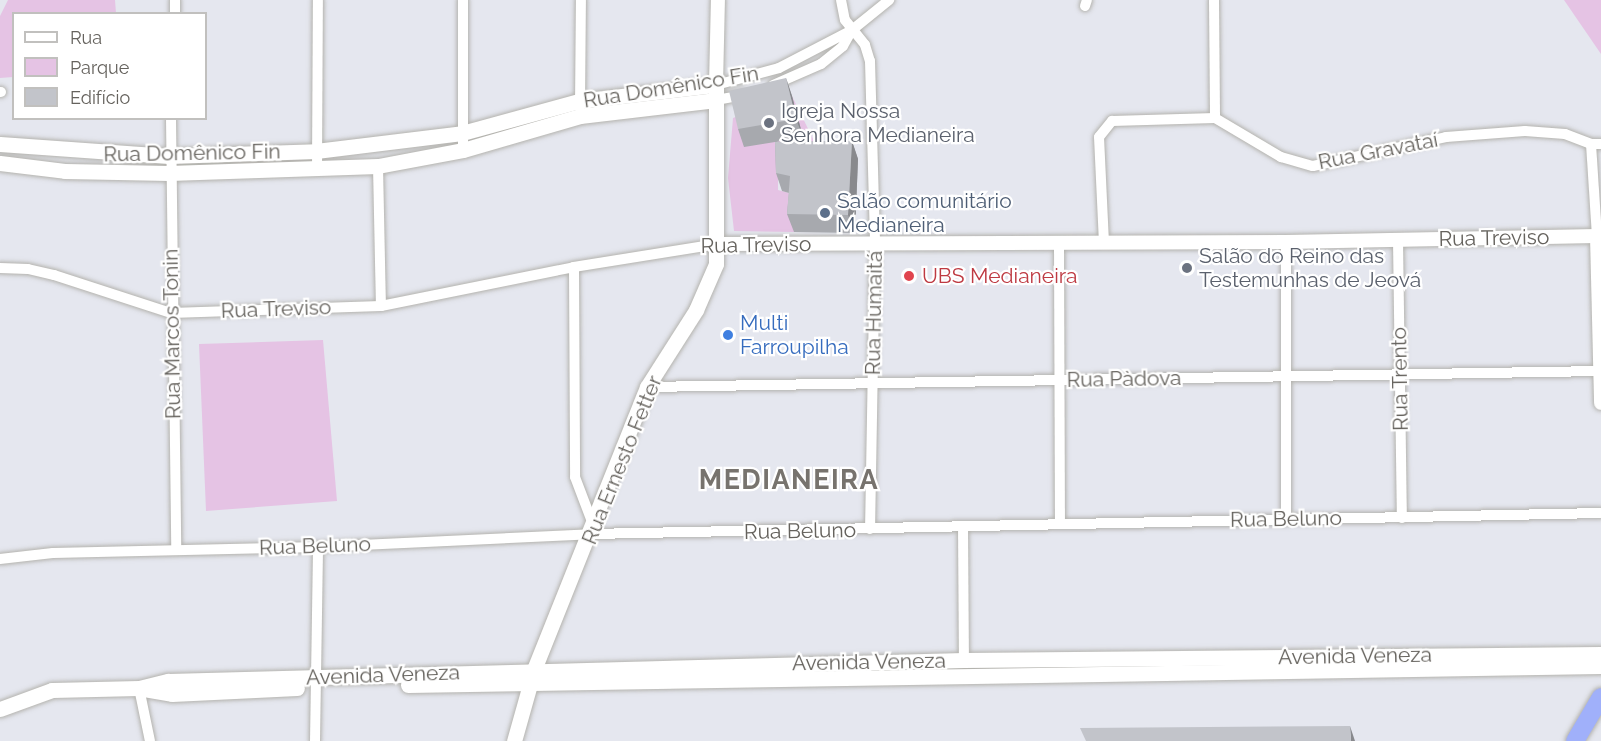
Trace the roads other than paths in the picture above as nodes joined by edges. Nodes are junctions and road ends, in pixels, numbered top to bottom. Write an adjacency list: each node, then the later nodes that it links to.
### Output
1 (318, 0): 17 (street)
2 (463, 0): 13 (street)
3 (581, 0): 10 (street)
4 (718, 0): 9 (street, Rua Ernesto Fetter)
5 (841, 0): 8 (street, Rua Humaitá)
6 (889, 0): 8 (street)
7 (1214, 0): 11 (street)
8 (852, 30): 9 (street, Rua Domênico Fin); 9 (street, Rua Domênico Fin); 29 (street, Rua Humaitá)
9 (716, 92): 10 (main road, Rua Domênico Fin); 27 (main road, Rua Ernesto Fetter)
10 (580, 108): 13 (main road, Rua Domênico Fin); 16 (main road, Rua Domênico Fin)
11 (1215, 118): 15 (street, Rua Gravataí); 26 (street)
12 (171, 120): 18 (street, Rua Marcos Tonin)
13 (462, 133): 16 (street); 17 (main road, Rua Domênico Fin)
14 (0, 144): 18 (main road, Rua Domênico Fin)
15 (1596, 144): 23 (street)
16 (463, 150): 20 (main road, Rua Domênico Fin)
17 (316, 151): 18 (main road, Rua Domênico Fin); 21 (street)
18 (170, 156): 22 (street, Rua Marcos Tonin)
19 (0, 164): 22 (main road, Rua Domênico Fin)
20 (378, 165): 21 (main road, Rua Domênico Fin); 32 (street)
21 (317, 169): 22 (main road, Rua Domênico Fin)
22 (170, 173): 33 (street, Rua Marcos Tonin)
23 (1597, 236): 24 (street, Rua Treviso); 34 (street)
24 (1398, 240): 25 (street, Rua Treviso); 35 (street, Rua Trento)
25 (1286, 242): 26 (street, Rua Treviso); 36 (street)
26 (1104, 243): 28 (street, Rua Treviso)
27 (717, 244): 29 (street, Rua Treviso); 30 (street, Rua Treviso); 39 (main road, Rua Ernesto Fetter)
28 (1059, 244): 29 (street, Rua Treviso); 37 (street)
29 (875, 245): 38 (street, Rua Humaitá)
30 (574, 267): 32 (street, Rua Treviso); 47 (street)
31 (0, 268): 33 (street, Rua Treviso)
32 (381, 306): 33 (street, Rua Treviso)
33 (171, 313): 49 (street, Rua Marcos Tonin)
34 (1600, 371): 35 (street, Rua Pàdova); 40 (street)
35 (1401, 374): 36 (street, Rua Pàdova); 42 (street, Rua Trento)
36 (1286, 375): 37 (street, Rua Pàdova); 43 (street)
37 (1058, 380): 38 (street, Rua Pàdova); 44 (street)
38 (874, 384): 39 (street, Rua Pàdova); 46 (street, Rua Humaitá)
39 (647, 387): 47 (main road, Rua Ernesto Fetter)
40 (1601, 404)
41 (1601, 513): 42 (street, Rua Beluno)
42 (1402, 518): 43 (street, Rua Beluno)
43 (1286, 519): 44 (street, Rua Beluno)
44 (1060, 524): 45 (street, Rua Beluno)
45 (963, 526): 46 (street, Rua Beluno); 52 (street)
46 (870, 529): 47 (street, Rua Beluno)
47 (592, 531): 48 (street, Rua Beluno); 56 (main road, Rua Ernesto Fetter)
48 (318, 547): 49 (street, Rua Beluno); 57 (street)
49 (176, 550): 50 (street, Rua Beluno)
50 (0, 559)
51 (1601, 654): 53 (main road, Avenida Veneza)
52 (964, 660): 55 (main road, Avenida Veneza); 56 (main road, Avenida Veneza)
53 (1465, 662): 54 (main road, Avenida Veneza); 55 (main road, Avenida Veneza)
54 (1601, 666)
55 (1036, 667): 56 (main road, Avenida Veneza)
56 (532, 676): 57 (main road, Avenida Veneza); 63 (main road, Rua Ernesto Fetter)
57 (315, 682): 58 (main road, Avenida Veneza); 62 (street)
58 (138, 688): 60 (main road, Avenida Veneza); 61 (street)
59 (1601, 697): 64 (highway)
60 (0, 709)
61 (150, 741)
62 (315, 741)
63 (514, 741)
64 (1575, 741)

